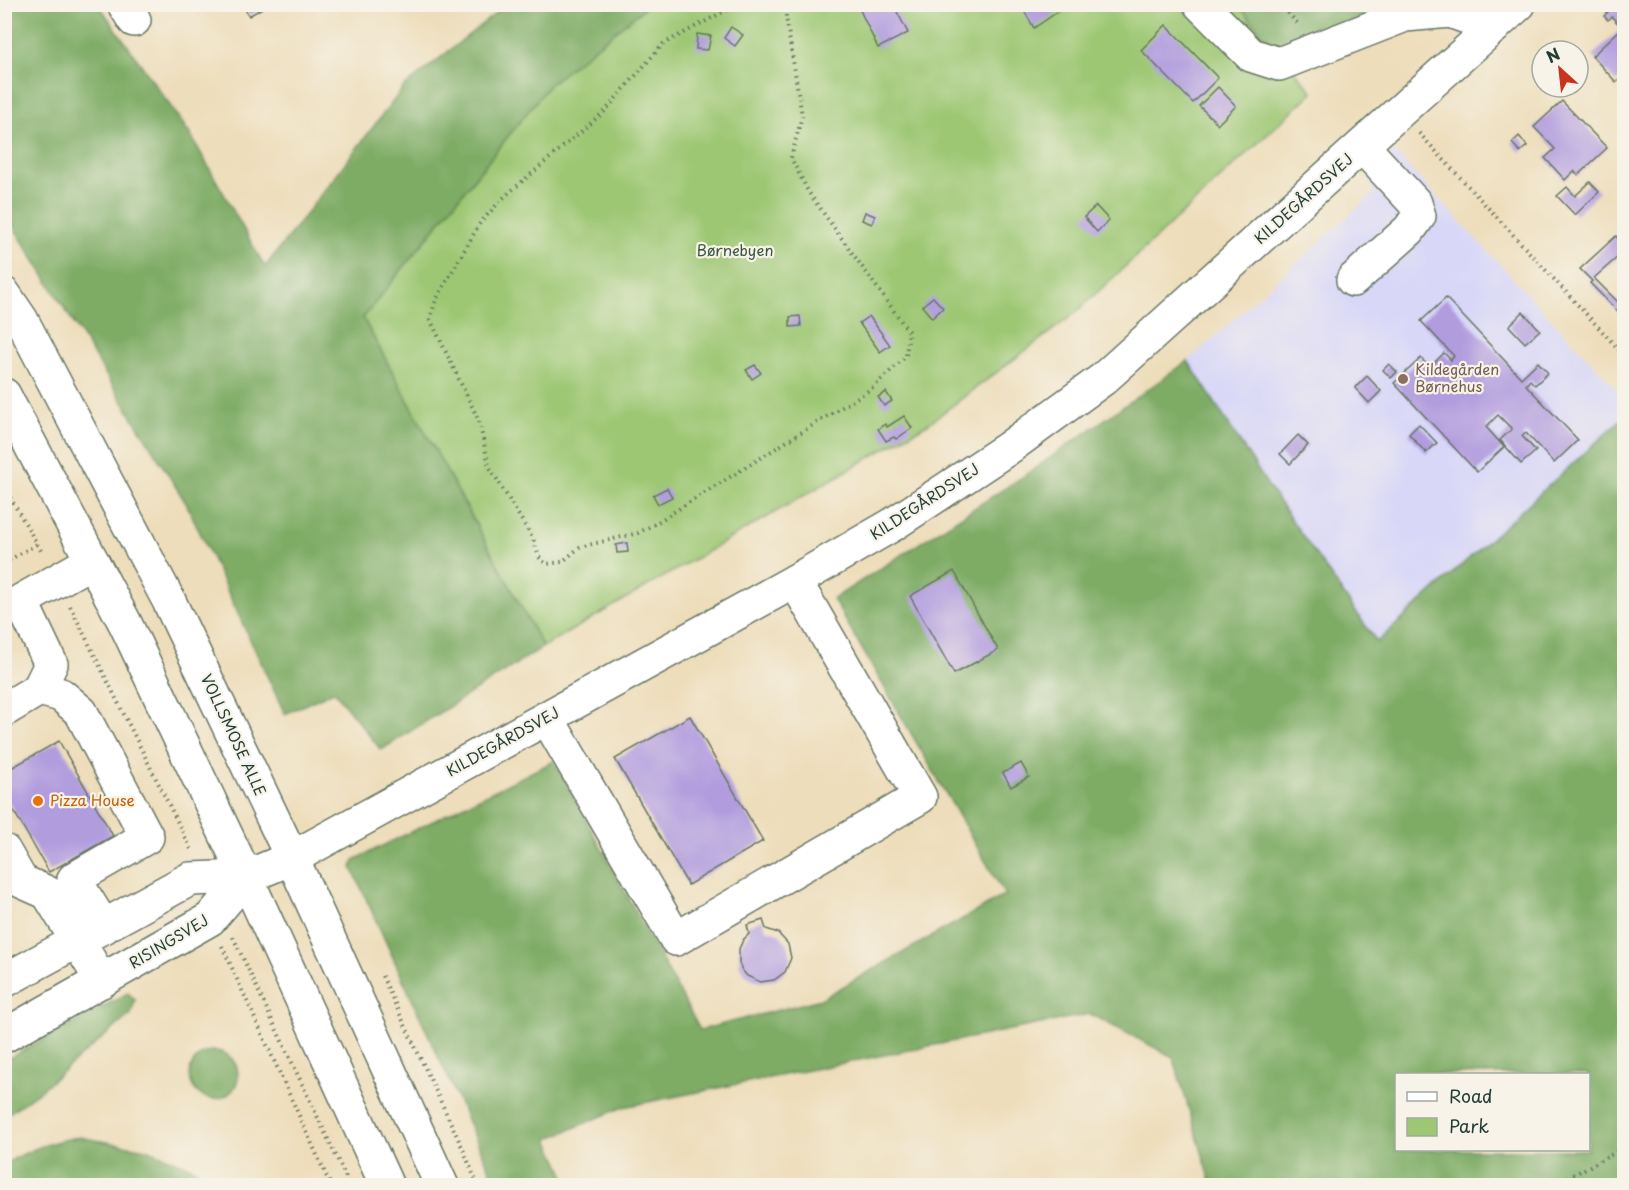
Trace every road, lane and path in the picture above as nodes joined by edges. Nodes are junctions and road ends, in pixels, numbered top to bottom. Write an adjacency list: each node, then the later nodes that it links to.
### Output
1 (738, 4): 2 (path)
2 (786, 4)
3 (1200, 4): 5 (street)
4 (1519, 4): 5 (street, KILDEGÅRDSVEJ)
5 (1494, 27): 6 (street, KILDEGÅRDSVEJ)
6 (1400, 112): 7 (street, KILDEGÅRDSVEJ); 10 (path)
7 (1362, 146): 8 (street); 17 (street, KILDEGÅRDSVEJ)
8 (1353, 280)
9 (4, 294): 22 (street, VOLLSMOSE ALLE)
10 (1624, 355)
11 (4, 395): 14 (street)
12 (4, 487): 13 (path)
13 (37, 544): 15 (path); 16 (path)
14 (92, 561): 16 (street); 23 (street)
15 (4, 563)
16 (57, 581): 18 (street); 24 (path)
17 (795, 581): 20 (street, KILDEGÅRDSVEJ); 20 (street)
18 (39, 689): 19 (street); 26 (street)
19 (4, 710)
20 (547, 718): 22 (street, KILDEGÅRDSVEJ)
21 (4, 851): 26 (street)
22 (292, 858): 23 (street, KILDEGÅRDSVEJ); 34 (street, VOLLSMOSE ALLE)
23 (246, 878): 24 (street); 25 (street, RISINGSVEJ); 33 (street)
24 (205, 879): 26 (street)
25 (215, 914): 28 (street, RISINGSVEJ); 31 (path); 32 (path)
26 (91, 934): 27 (street); 28 (street)
27 (4, 981)
28 (102, 981): 29 (street, RISINGSVEJ)
29 (4, 1036)
30 (1624, 1148): 35 (path)
31 (331, 1185)
32 (351, 1185)
33 (387, 1185)
34 (442, 1185)
35 (1552, 1185)

